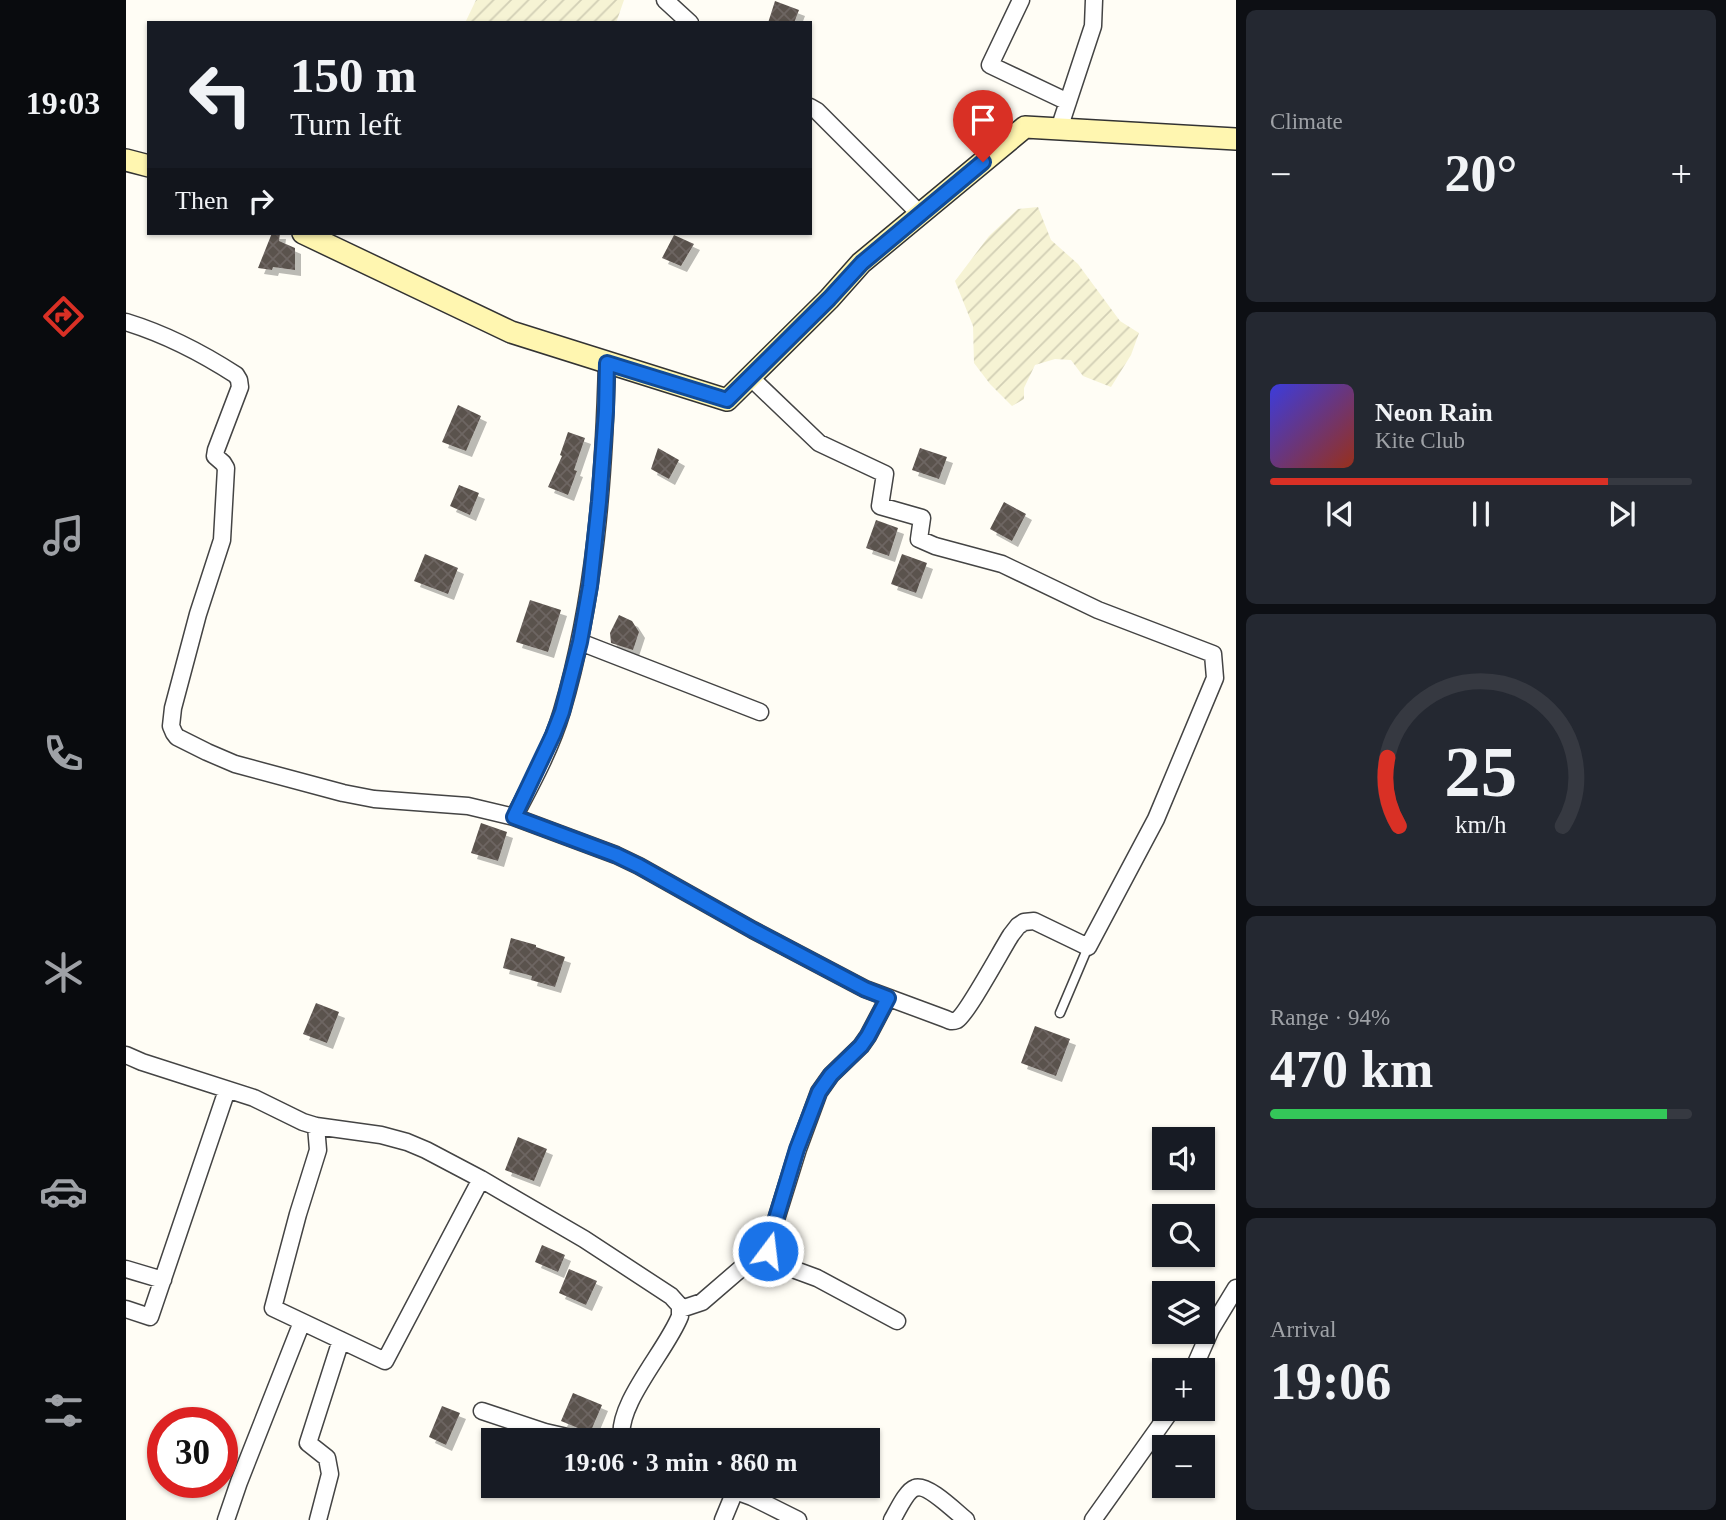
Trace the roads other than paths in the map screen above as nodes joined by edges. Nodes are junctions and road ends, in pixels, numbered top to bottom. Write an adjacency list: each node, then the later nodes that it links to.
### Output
1 (665, 0): 4 (street)
2 (1021, 0): 5 (street)
3 (1094, 0): 5 (street)
4 (688, 21)
5 (1068, 102): 7 (street)
6 (812, 108): 11 (street)
7 (1059, 129): 8 (street); 11 (street)
8 (1236, 139)
9 (126, 160): 10 (street)
10 (147, 165)
11 (920, 214): 15 (street)
12 (307, 235): 14 (street)
13 (126, 321): 18 (street)
14 (607, 363): 15 (street); 16 (street)
15 (750, 377): 19 (street)
16 (580, 642): 17 (street); 18 (street)
17 (760, 712)
18 (514, 817): 20 (street)
19 (1088, 947): 20 (street); 21 (lane)
20 (888, 998): 26 (street)
21 (1060, 1013)
22 (126, 1055): 23 (street)
23 (227, 1090): 24 (street); 28 (street)
24 (316, 1126): 25 (street); 33 (street)
25 (481, 1179): 31 (street); 34 (street)
26 (767, 1247): 31 (street); 32 (street)
27 (126, 1269): 28 (street)
28 (163, 1280): 30 (street)
29 (1236, 1288): 35 (street)
30 (126, 1309)
31 (681, 1309): 39 (street)
32 (897, 1321)
33 (302, 1322): 34 (street); 42 (street)
34 (341, 1340): 43 (street)
35 (1198, 1358)
36 (482, 1411): 38 (street)
37 (1163, 1421): 48 (street)
38 (533, 1428)
39 (622, 1428)
40 (726, 1498): 44 (street)
41 (754, 1498): 45 (street)
42 (226, 1520)
43 (318, 1520)
44 (723, 1520)
45 (798, 1520)
46 (892, 1520): 47 (street)
47 (966, 1520)
48 (1093, 1520)

